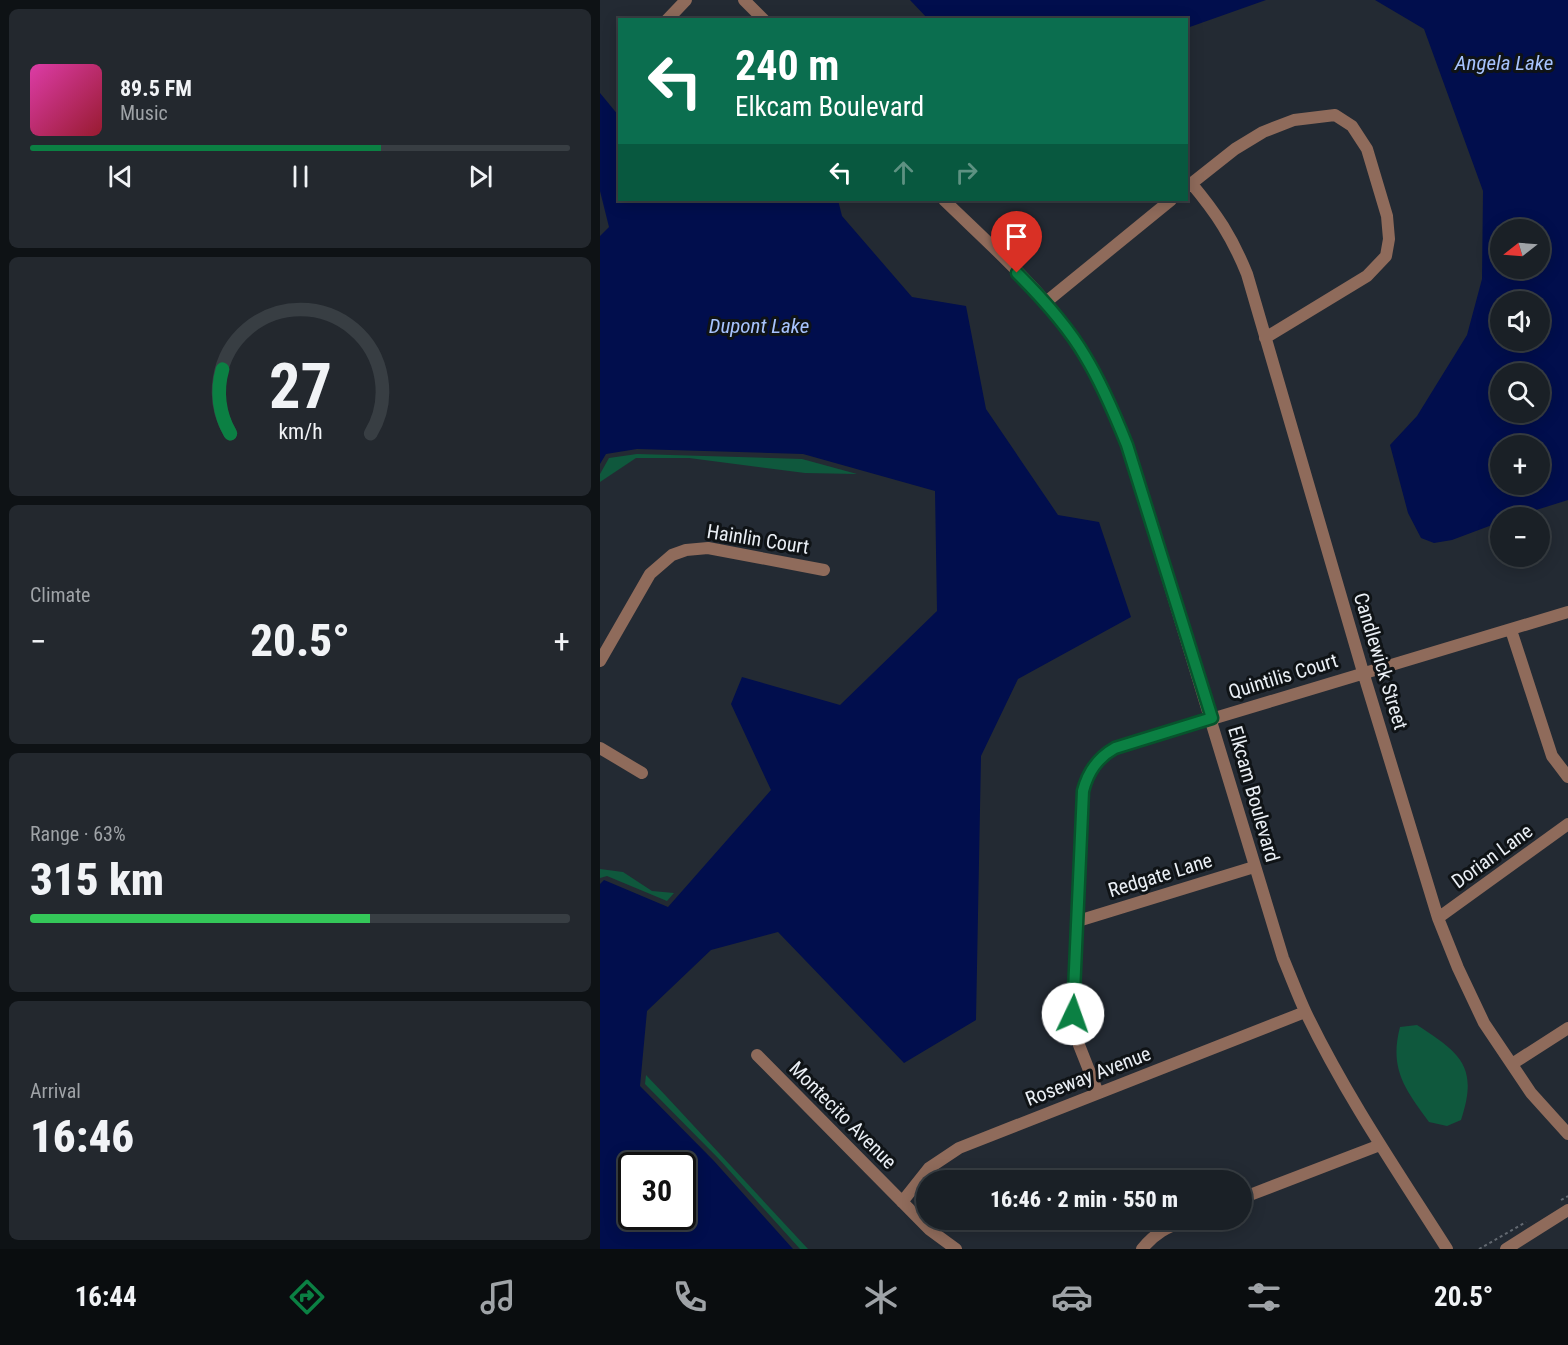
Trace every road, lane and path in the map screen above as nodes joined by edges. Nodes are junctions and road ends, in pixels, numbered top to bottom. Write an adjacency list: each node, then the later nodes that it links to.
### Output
1 (686, 0): 3 (street)
2 (744, 0): 4 (street)
3 (669, 18)
4 (762, 18)
5 (1189, 185): 9 (street, Candlewick Street); 9 (street)
6 (945, 201): 8 (street, Elkcam Boulevard)
7 (1170, 201): 8 (street)
8 (1046, 302): 15 (street, Elkcam Boulevard)
9 (1265, 338): 14 (street, Candlewick Street)
10 (824, 570): 13 (street, Hainlin Court)
11 (1568, 612): 12 (street, Quintilis Court)
12 (1511, 630): 14 (street, Quintilis Court); 18 (street)
13 (600, 661)
14 (1363, 672): 15 (street, Quintilis Court); 21 (street, Candlewick Street)
15 (1212, 718): 20 (street, Elkcam Boulevard); 22 (street, Quintilis Court)
16 (600, 748): 17 (street)
17 (642, 773)
18 (1568, 777)
19 (1568, 824): 21 (street, Dorian Lane)
20 (1254, 867): 22 (street, Redgate Lane); 23 (street, Elkcam Boulevard)
21 (1438, 918): 26 (street, Candlewick Street)
22 (1077, 921): 27 (street, Quintilis Court)
23 (1305, 1012): 27 (street, Roseway Avenue); 29 (street, Elkcam Boulevard)
24 (1568, 1029): 26 (street)
25 (757, 1055): 32 (street, Montecito Avenue)
26 (1512, 1064): 28 (street, Candlewick Street)
27 (1098, 1093): 32 (street, Roseway Avenue)
28 (1568, 1134)
29 (1380, 1145): 30 (street); 38 (street, Elkcam Boulevard)
30 (1252, 1194)
31 (1568, 1196): 33 (path)
32 (902, 1202): 36 (street, Montecito Avenue)
33 (1563, 1206): 40 (street)
34 (1531, 1219): 39 (path)
35 (1161, 1230): 37 (street)
36 (956, 1249)
37 (1142, 1249)
38 (1447, 1249)
39 (1479, 1249)
40 (1506, 1249)

